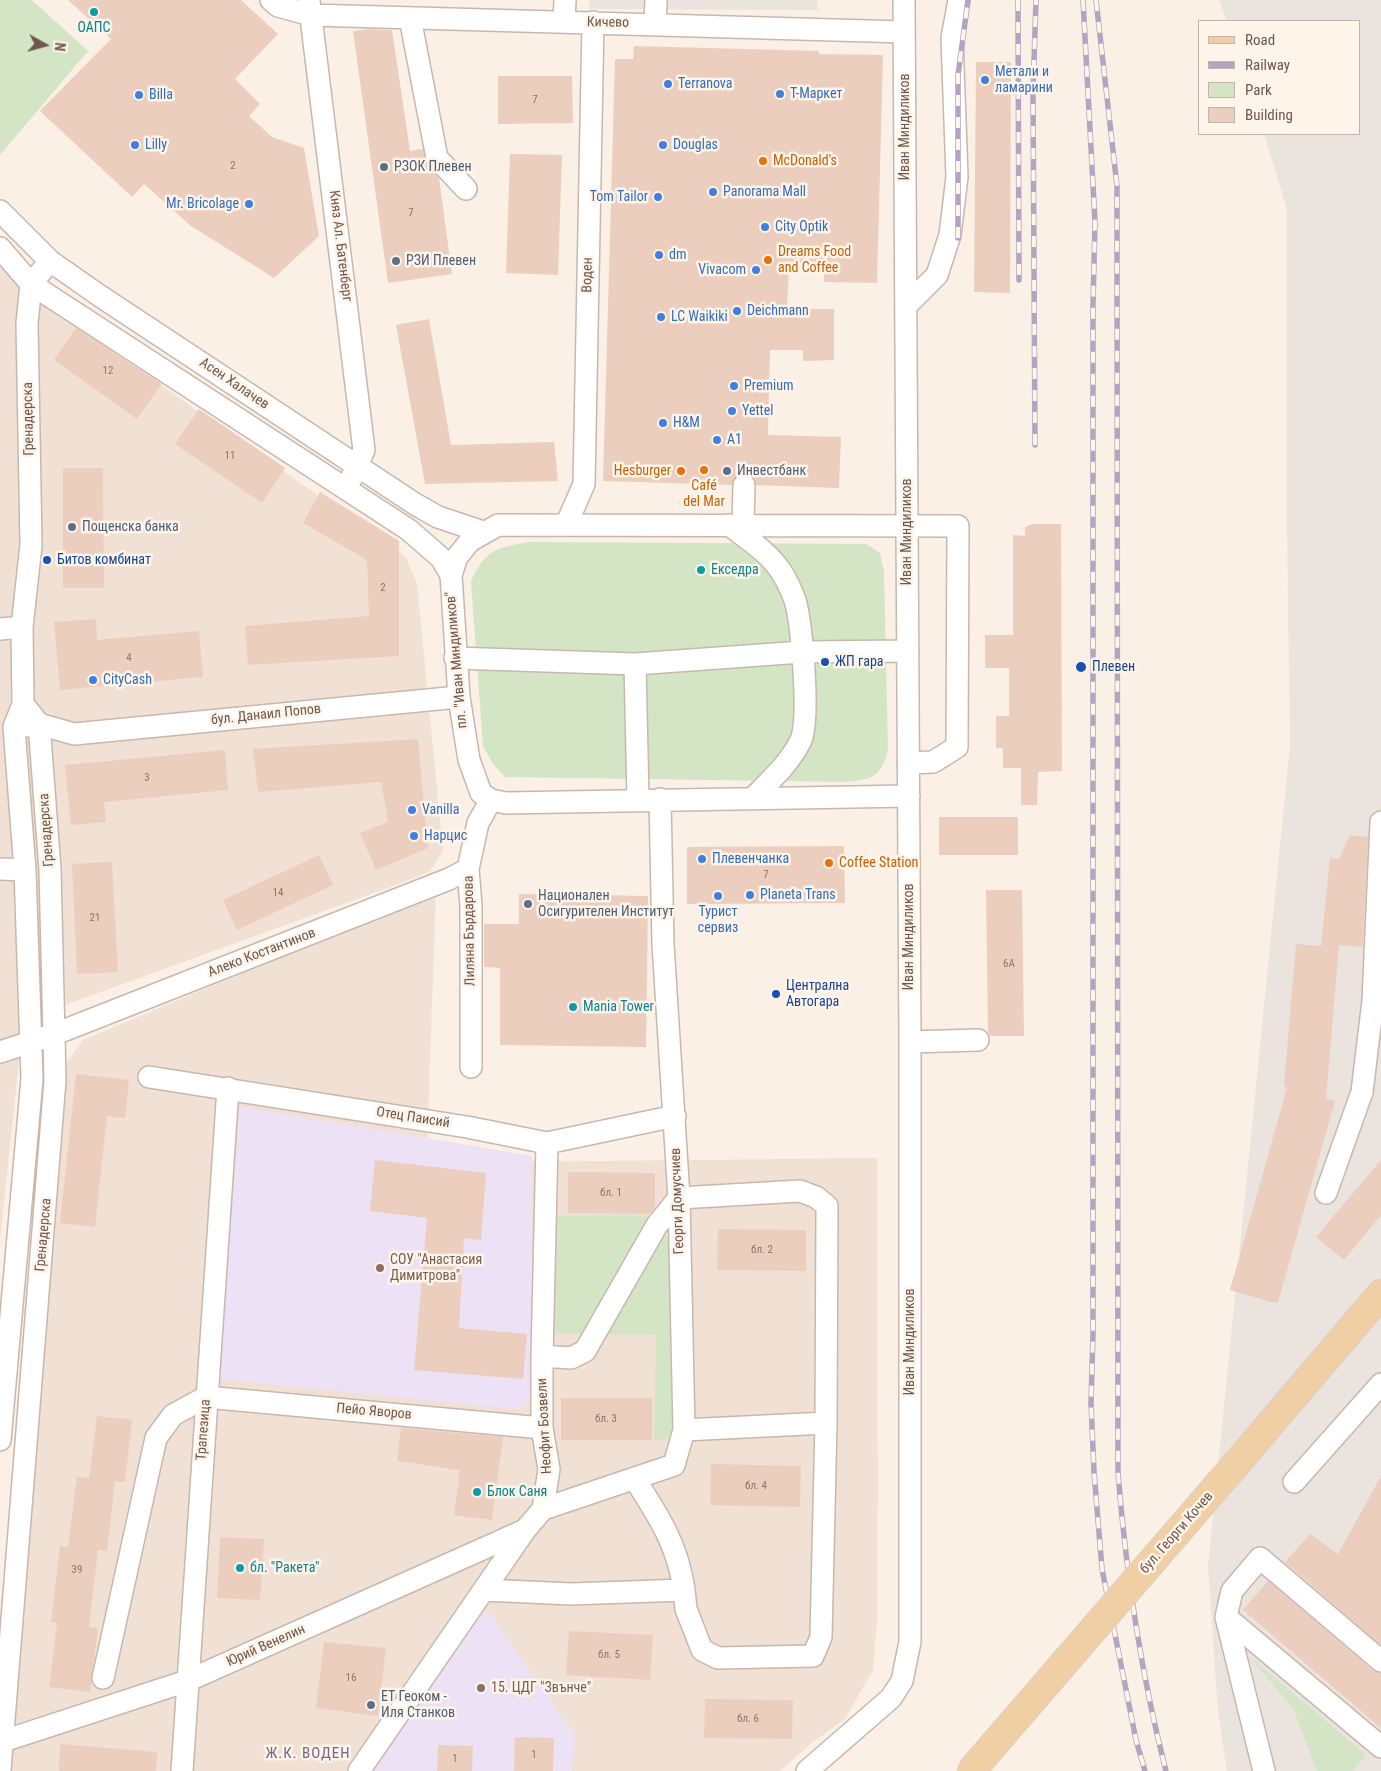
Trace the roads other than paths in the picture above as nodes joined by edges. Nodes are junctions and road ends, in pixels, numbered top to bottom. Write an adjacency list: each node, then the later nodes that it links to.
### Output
1 (271, 0): 6 (street, Кичево)
2 (565, 0): 8 (street)
3 (656, 0): 10 (street)
4 (904, 0): 11 (street, Иван Миндиликов)
5 (959, 0): 17 (street)
6 (310, 8): 7 (street, Кичево); 18 (street, Княз Ал. Батенберг)
7 (410, 18): 8 (street, Кичево); 12 (street)
8 (564, 22): 9 (street, Кичево)
9 (593, 22): 10 (street, Кичево); 21 (street, Воден)
10 (655, 24): 11 (street, Кичево)
11 (904, 32): 17 (street, Иван Миндиликов)
12 (466, 189)
13 (0, 211): 15 (street, Асен Халачев)
14 (0, 248): 16 (street, Асен Халачев)
15 (50, 261): 16 (street); 18 (street, Асен Халачев)
16 (31, 284): 20 (street, Асен Халачев); 26 (street, Гренадерска)
17 (906, 306): 23 (street, Иван Миндиликов)
18 (358, 467): 20 (street, Княз Ал. Батенберг); 24 (street, Асен Халачев)
19 (744, 485): 22 (street)
20 (346, 488): 25 (street, Асен Халачев)
21 (567, 524): 22 (street, пл. "Иван Миндиликов"); 24 (street, пл. "Иван Миндиликов")
22 (736, 525): 23 (street, пл. "Иван Миндиликов"); 29 (street)
23 (907, 526): 28 (street, Иван Миндиликов); 39 (street, пл. "Иван Миндиликов")
24 (483, 532): 25 (street, пл. "Иван Миндиликов")
25 (451, 575): 30 (street, пл. "Иван Миндиликов")
26 (22, 627): 27 (street); 33 (street, Гренадерска)
27 (0, 629)
28 (908, 651): 29 (street); 39 (street, Иван Миндиликов)
29 (802, 652): 31 (street); 41 (street)
30 (456, 658): 31 (street); 32 (street, пл. "Иван Миндиликов")
31 (635, 664): 42 (street)
32 (459, 697): 36 (street, бул. Данаил Попов); 44 (street, пл. "Иван Миндиликов")
33 (23, 704): 34 (street); 35 (street, Гренадерска)
34 (39, 724): 35 (street, бул. Данаил Попов); 36 (street, бул. Данаил Попов); 37 (street, Гренадерска)
35 (7, 728): 38 (street, Гренадерска)
36 (74, 734): 37 (street, бул. Данаил Попов)
37 (41, 751): 38 (street, бул. Данаил Попов); 50 (street, Гренадерска)
38 (8, 754): 48 (street, Гренадерска)
39 (908, 763): 40 (street, Иван Миндиликов)
40 (909, 796): 41 (street); 52 (street, Иван Миндиликов)
41 (752, 798): 43 (street)
42 (638, 799): 43 (street); 44 (street)
43 (660, 799): 58 (street, Георги Домусчиев)
44 (492, 800): 47 (street, Лиляна Бърдарова)
45 (1381, 822): 49 (street)
46 (0, 869): 48 (street)
47 (468, 869): 50 (street, Алеко Костантинов); 55 (street, Лиляна Бърдарова)
48 (25, 870): 53 (street, Гренадерска)
49 (1377, 1001): 60 (street)
50 (55, 1034): 53 (street, Алеко Костантинов); 81 (street, Гренадерска)
51 (978, 1040): 52 (street)
52 (910, 1042): 86 (street, Иван Миндиликов)
53 (30, 1043): 54 (street, Алеко Костантинов); 65 (street, Гренадерска)
54 (0, 1052)
55 (471, 1067)
56 (149, 1077): 57 (street, Отец Паисий)
57 (228, 1088): 59 (street, Отец Паисий); 66 (street, Трапезица)
58 (675, 1116): 59 (street, Отец Паисий); 61 (street, Георги Домусчиев)
59 (547, 1143): 63 (street, Неофит Бозвели)
60 (1326, 1193)
61 (679, 1198): 63 (street); 67 (street); 69 (street, Георги Домусчиев)
62 (1381, 1294): 87 (main road, бул. Георги Кочев, bridge)
63 (542, 1356): 68 (street, Неофит Бозвели)
64 (1381, 1384): 72 (street)
65 (2, 1395): 70 (street, Гренадерска)
66 (206, 1397): 68 (street, Пейо Яворов); 79 (street); 80 (street, Трапезица)
67 (826, 1423): 69 (street); 76 (street)
68 (542, 1428): 73 (street, Неофит Бозвели)
69 (684, 1430): 71 (street, Георги Домусчиев)
70 (0, 1440)
71 (634, 1478): 73 (street, Георги Домусчиев); 76 (street)
72 (1294, 1482)
73 (543, 1509): 74 (street)
74 (525, 1530): 75 (street); 80 (street, Юрий Венелин)
75 (484, 1590): 76 (street); 85 (street)
76 (684, 1590)
77 (1226, 1617): 78 (street); 82 (street); 88 (street)
78 (1381, 1661)
79 (103, 1678)
80 (187, 1681): 81 (street, Юрий Венелин); 84 (street, Трапезица)
81 (1, 1742): 83 (street, Гренадерска)
82 (1381, 1747)
83 (0, 1770)
84 (182, 1771)
85 (359, 1771)
86 (807, 1771)
87 (971, 1771)
88 (1264, 1771)

